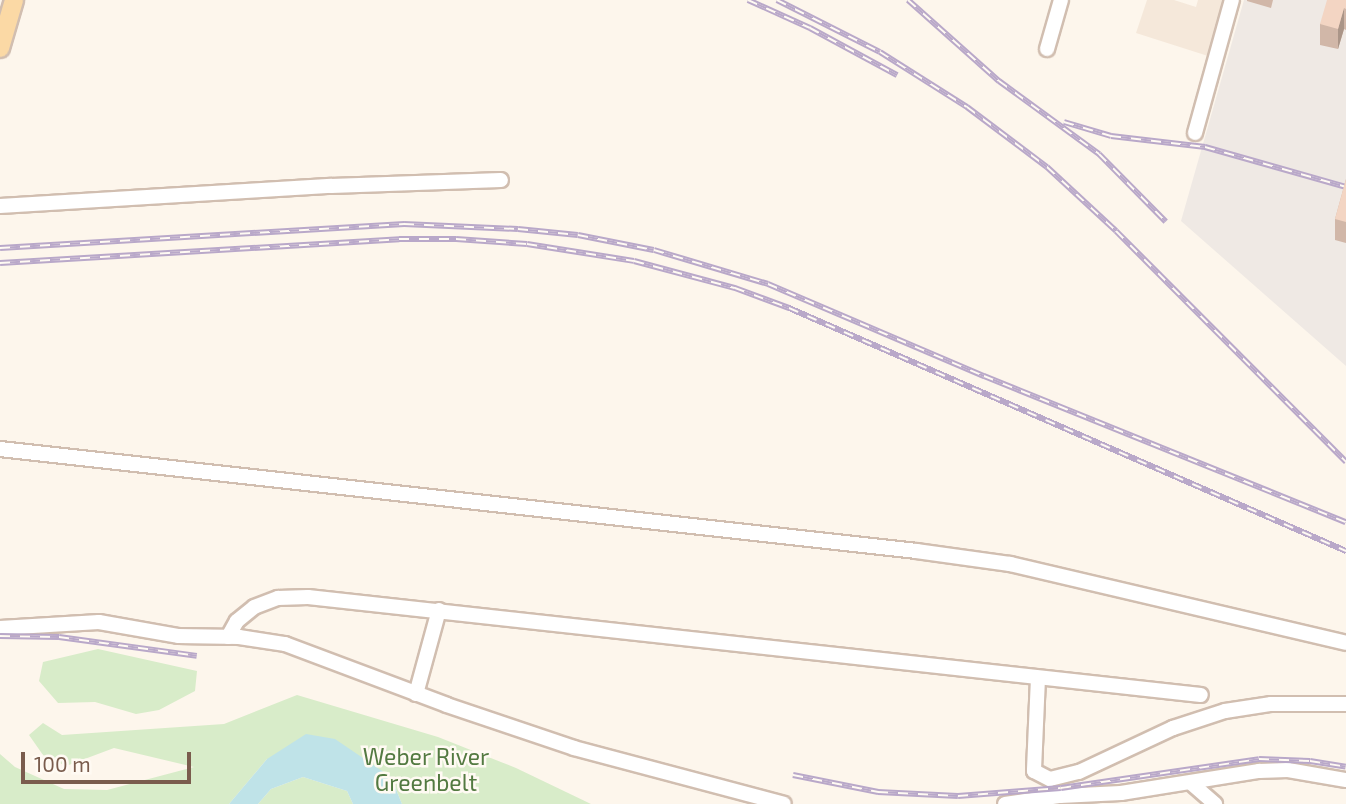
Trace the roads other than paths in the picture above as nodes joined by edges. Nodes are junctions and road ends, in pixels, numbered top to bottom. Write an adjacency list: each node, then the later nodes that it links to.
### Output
1 (14, 0): 4 (main road)
2 (1061, 0): 5 (street)
3 (1233, 0): 6 (street)
4 (0, 48)
5 (1047, 49)
6 (1195, 133)
7 (501, 180): 8 (street)
8 (0, 206)
9 (0, 449): 13 (street)
10 (439, 610): 12 (street); 14 (street); 15 (street)
11 (0, 628): 12 (street)
12 (228, 637): 15 (street)
13 (1346, 643)
14 (1038, 678): 16 (street); 18 (street)
15 (416, 694): 22 (street)
16 (1201, 695)
17 (1346, 704): 18 (street)
18 (1062, 778): 21 (street)
19 (1346, 780): 20 (street)
20 (1191, 783): 21 (street); 24 (street)
21 (1060, 796): 23 (street)
22 (784, 804)
23 (1004, 804)
24 (1215, 804)

